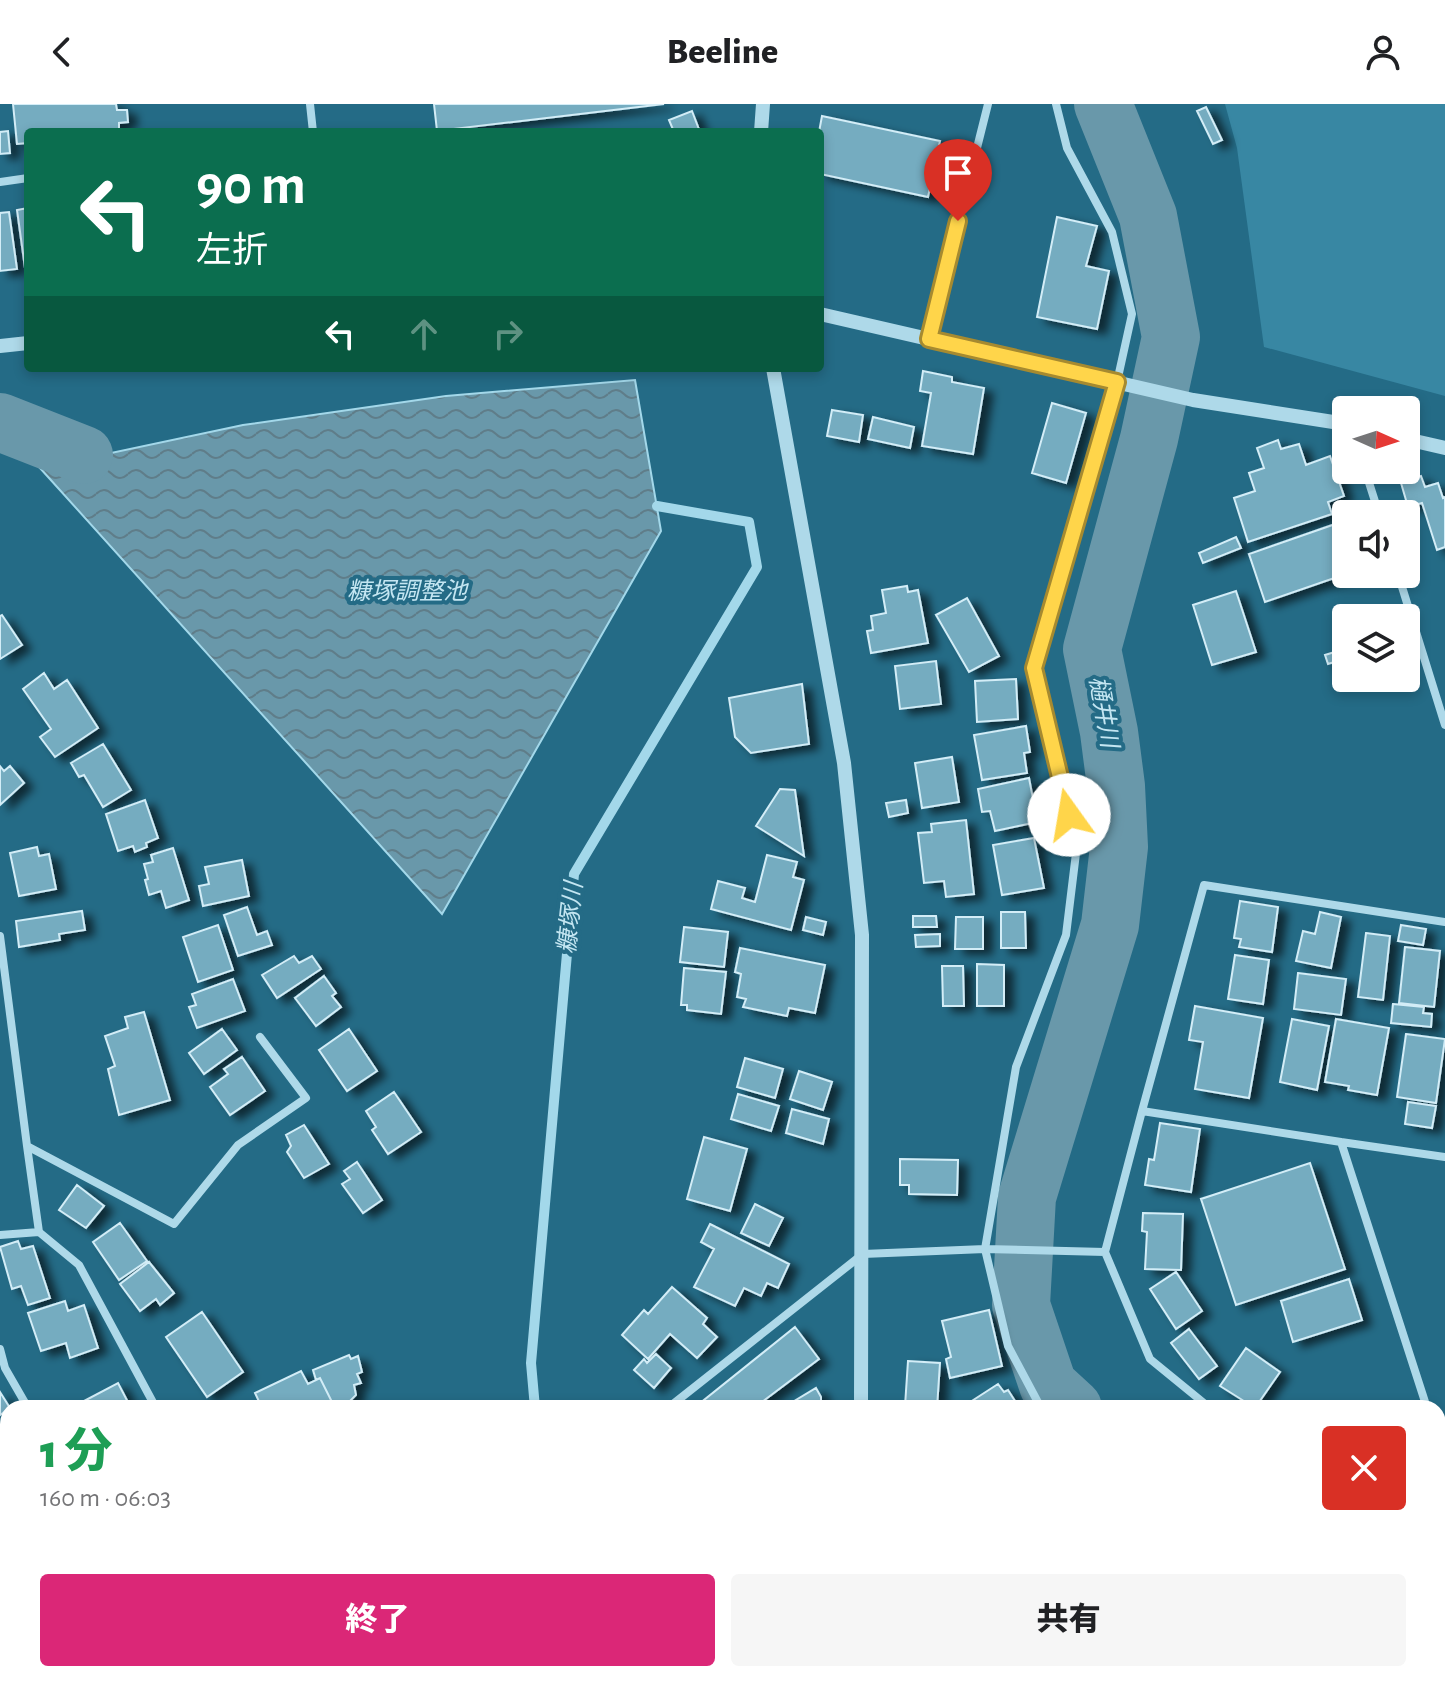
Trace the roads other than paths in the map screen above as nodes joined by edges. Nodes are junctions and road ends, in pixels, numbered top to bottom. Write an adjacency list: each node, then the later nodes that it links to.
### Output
1 (310, 104): 5 (street)
2 (763, 104): 6 (street)
3 (988, 104): 10 (street)
4 (1056, 104): 14 (street)
5 (313, 128)
6 (761, 128)
7 (24, 179): 8 (street)
8 (0, 182)
9 (824, 315): 10 (street)
10 (929, 339): 14 (street)
11 (24, 343): 12 (street)
12 (0, 346)
13 (774, 372): 31 (street)
14 (1124, 384): 15 (street); 29 (street)
15 (1332, 422)
16 (1420, 442): 17 (street)
17 (1445, 448)
18 (1402, 588): 19 (street)
19 (1445, 725)
20 (1445, 922): 23 (street)
21 (0, 936): 25 (street)
22 (260, 1037): 25 (street)
23 (1142, 1111): 24 (street); 30 (street)
24 (1341, 1142): 26 (street); 39 (street)
25 (27, 1146): 27 (street)
26 (1445, 1157)
27 (39, 1232): 28 (street); 34 (street)
28 (0, 1235)
29 (985, 1249): 30 (street); 31 (street); 37 (street)
30 (1105, 1252): 38 (street)
31 (863, 1254): 35 (street); 36 (street)
32 (0, 1349): 33 (street)
33 (23, 1400)
34 (152, 1400)
35 (678, 1400)
36 (861, 1400)
37 (1037, 1400)
38 (1200, 1400)
39 (1424, 1400)

